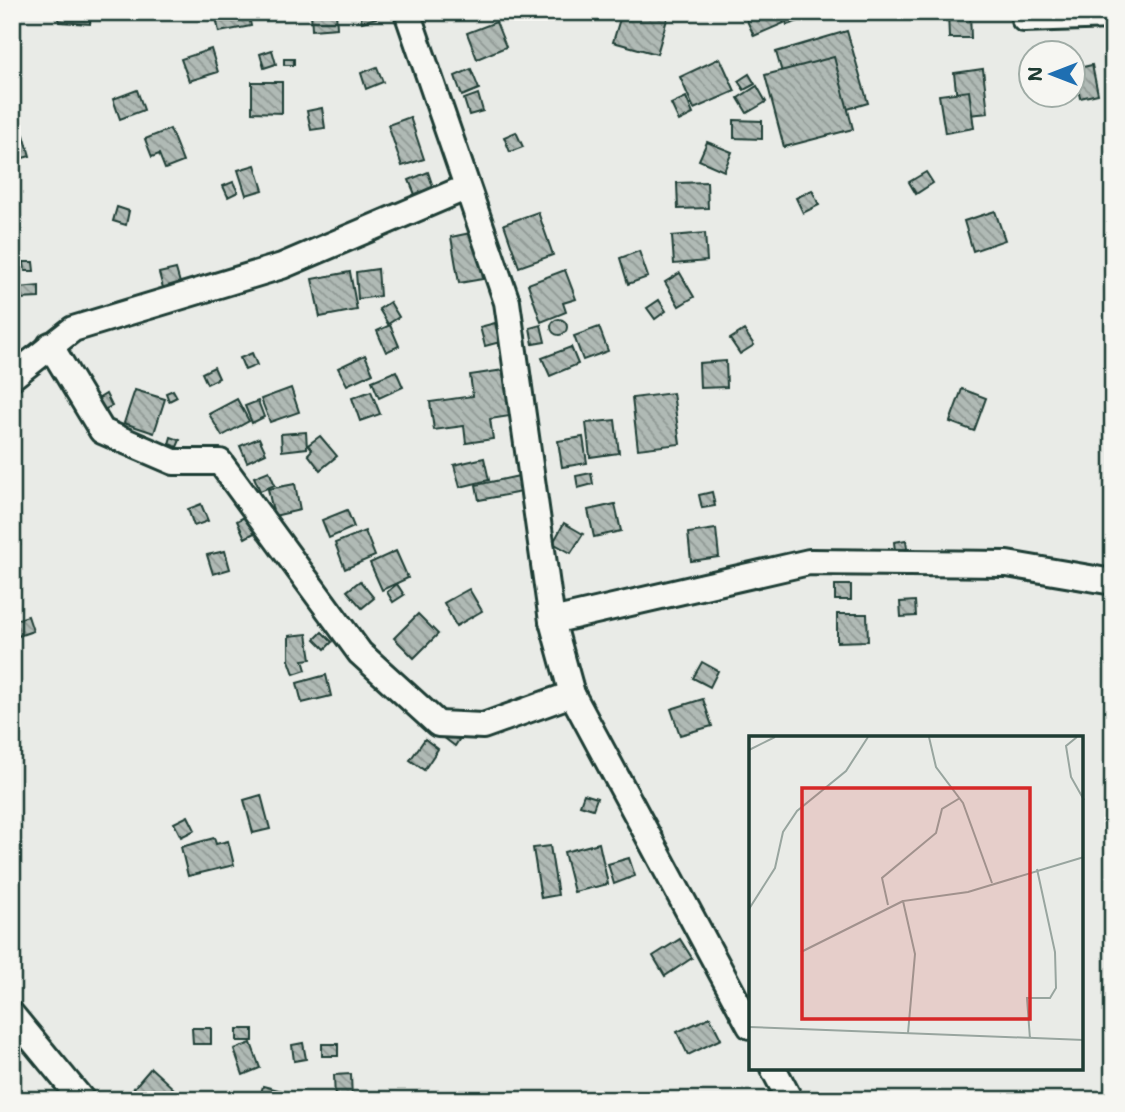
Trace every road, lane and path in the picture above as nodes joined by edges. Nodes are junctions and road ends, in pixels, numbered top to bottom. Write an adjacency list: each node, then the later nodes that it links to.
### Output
1 (407, 12): 4 (street)
2 (1025, 12): 3 (street)
3 (1113, 16)
4 (465, 188): 5 (street); 8 (street)
5 (50, 345): 6 (street); 9 (street)
6 (12, 377)
7 (1113, 582): 8 (street)
8 (552, 621): 9 (street)
9 (572, 694): 11 (street)
10 (12, 1015): 13 (street)
11 (749, 1022)
12 (775, 1070): 14 (street)
13 (82, 1100)
14 (790, 1100)

